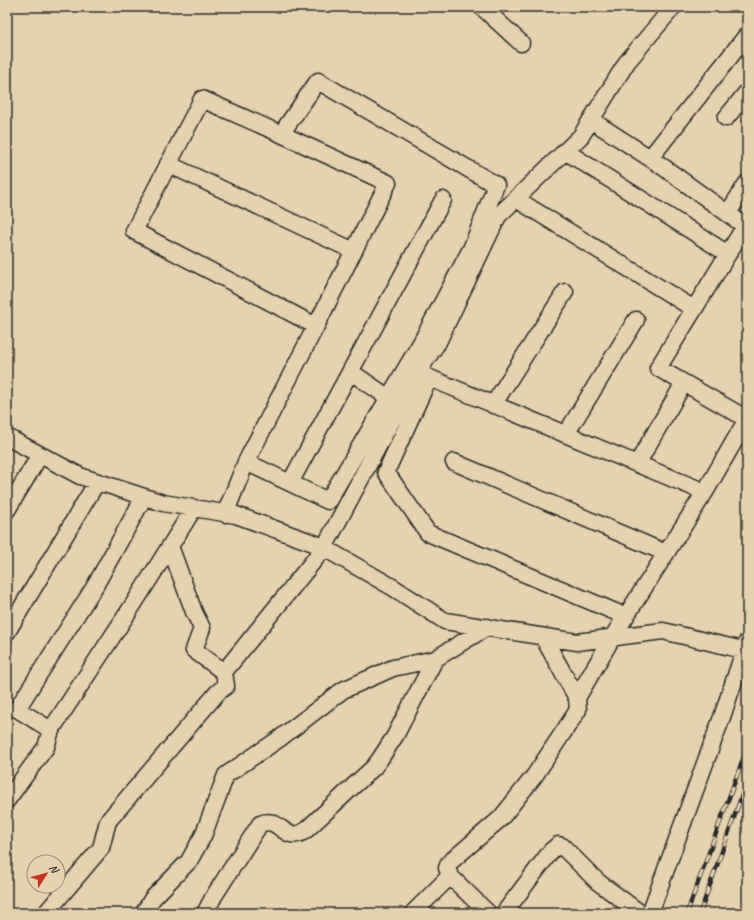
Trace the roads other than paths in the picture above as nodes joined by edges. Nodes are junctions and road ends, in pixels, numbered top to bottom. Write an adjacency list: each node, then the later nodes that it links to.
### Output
1 (482, 7): 4 (street)
2 (673, 7): 7 (street)
3 (747, 35): 10 (street)
4 (521, 43)
5 (747, 92): 6 (street)
6 (726, 118)
7 (591, 120): 9 (street); 10 (street)
8 (280, 134): 11 (street); 16 (street); 25 (street)
9 (565, 150): 13 (street); 17 (street)
10 (650, 158): 15 (street)
11 (168, 164): 16 (street); 21 (street)
12 (747, 183): 15 (street)
13 (516, 199): 19 (street); 23 (street)
14 (443, 200): 22 (street)
15 (728, 213): 17 (street)
16 (354, 251): 21 (street)
17 (728, 254): 19 (street)
18 (565, 292): 26 (street)
19 (694, 309): 24 (street)
20 (636, 320): 27 (street)
21 (316, 326): 30 (street)
22 (350, 372): 25 (street); 34 (street)
23 (423, 375): 26 (street); 41 (street); 43 (street)
24 (684, 383): 32 (street); 35 (street)
25 (389, 398): 34 (street)
26 (493, 405): 27 (street)
27 (566, 434): 32 (street)
28 (7, 437): 29 (street)
29 (40, 455): 33 (street); 38 (street)
30 (246, 462): 34 (street); 39 (street)
31 (454, 462): 42 (street)
32 (637, 464): 35 (street)
33 (97, 482): 36 (street); 45 (street)
34 (290, 483)
35 (705, 492): 42 (street)
36 (144, 497): 37 (street); 52 (street)
37 (194, 508): 39 (street); 40 (street)
38 (7, 510)
39 (225, 514): 41 (street)
40 (170, 546): 50 (street); 52 (street)
41 (324, 548): 44 (street); 50 (street)
42 (666, 553): 43 (street)
43 (625, 616): 47 (street)
44 (486, 627): 46 (street); 49 (street)
45 (7, 632)
46 (543, 637): 47 (street); 51 (street)
47 (612, 638): 48 (street); 51 (street)
48 (746, 648): 62 (street)
49 (435, 659): 56 (street); 57 (street)
50 (224, 672): 55 (street)
51 (577, 698): 54 (street)
52 (51, 730): 53 (street)
53 (7, 800)
54 (450, 876): 58 (street); 59 (street)
55 (46, 913)
56 (144, 913)
57 (205, 913)
58 (413, 913)
59 (488, 913)
60 (504, 913): 61 (street)
61 (640, 913)
62 (650, 913)

